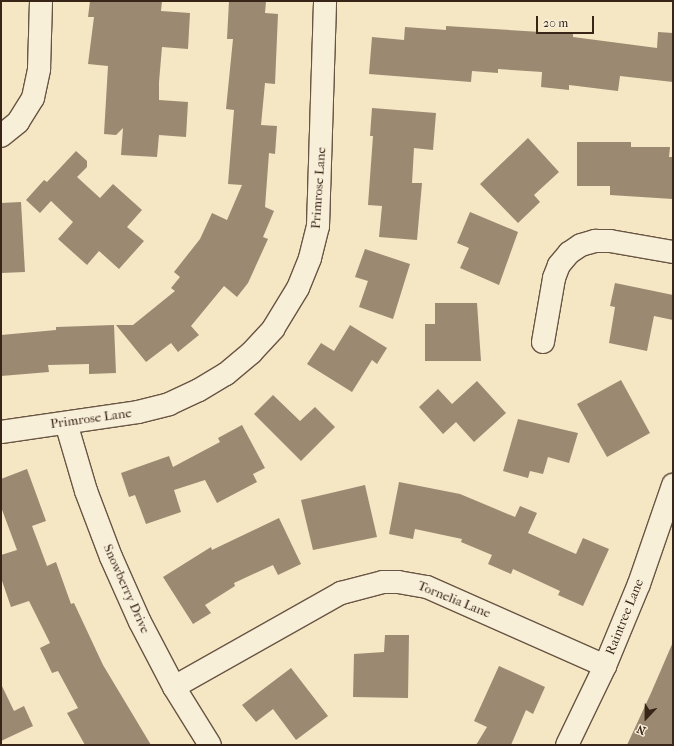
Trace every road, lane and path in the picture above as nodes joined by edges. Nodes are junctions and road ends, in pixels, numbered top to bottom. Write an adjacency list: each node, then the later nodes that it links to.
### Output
1 (41, 1): 3 (street)
2 (325, 1): 6 (street, Primrose Lane)
3 (1, 136)
4 (673, 252): 5 (street)
5 (543, 342)
6 (66, 423): 7 (street, Primrose Lane); 10 (street, Snowberry Drive)
7 (1, 432)
8 (673, 485): 9 (street, Raintree Lane)
9 (605, 666): 10 (street, Tornelia Lane); 12 (street, Raintree Lane)
10 (174, 687): 11 (street, Snowberry Drive)
11 (210, 745)
12 (567, 745)

